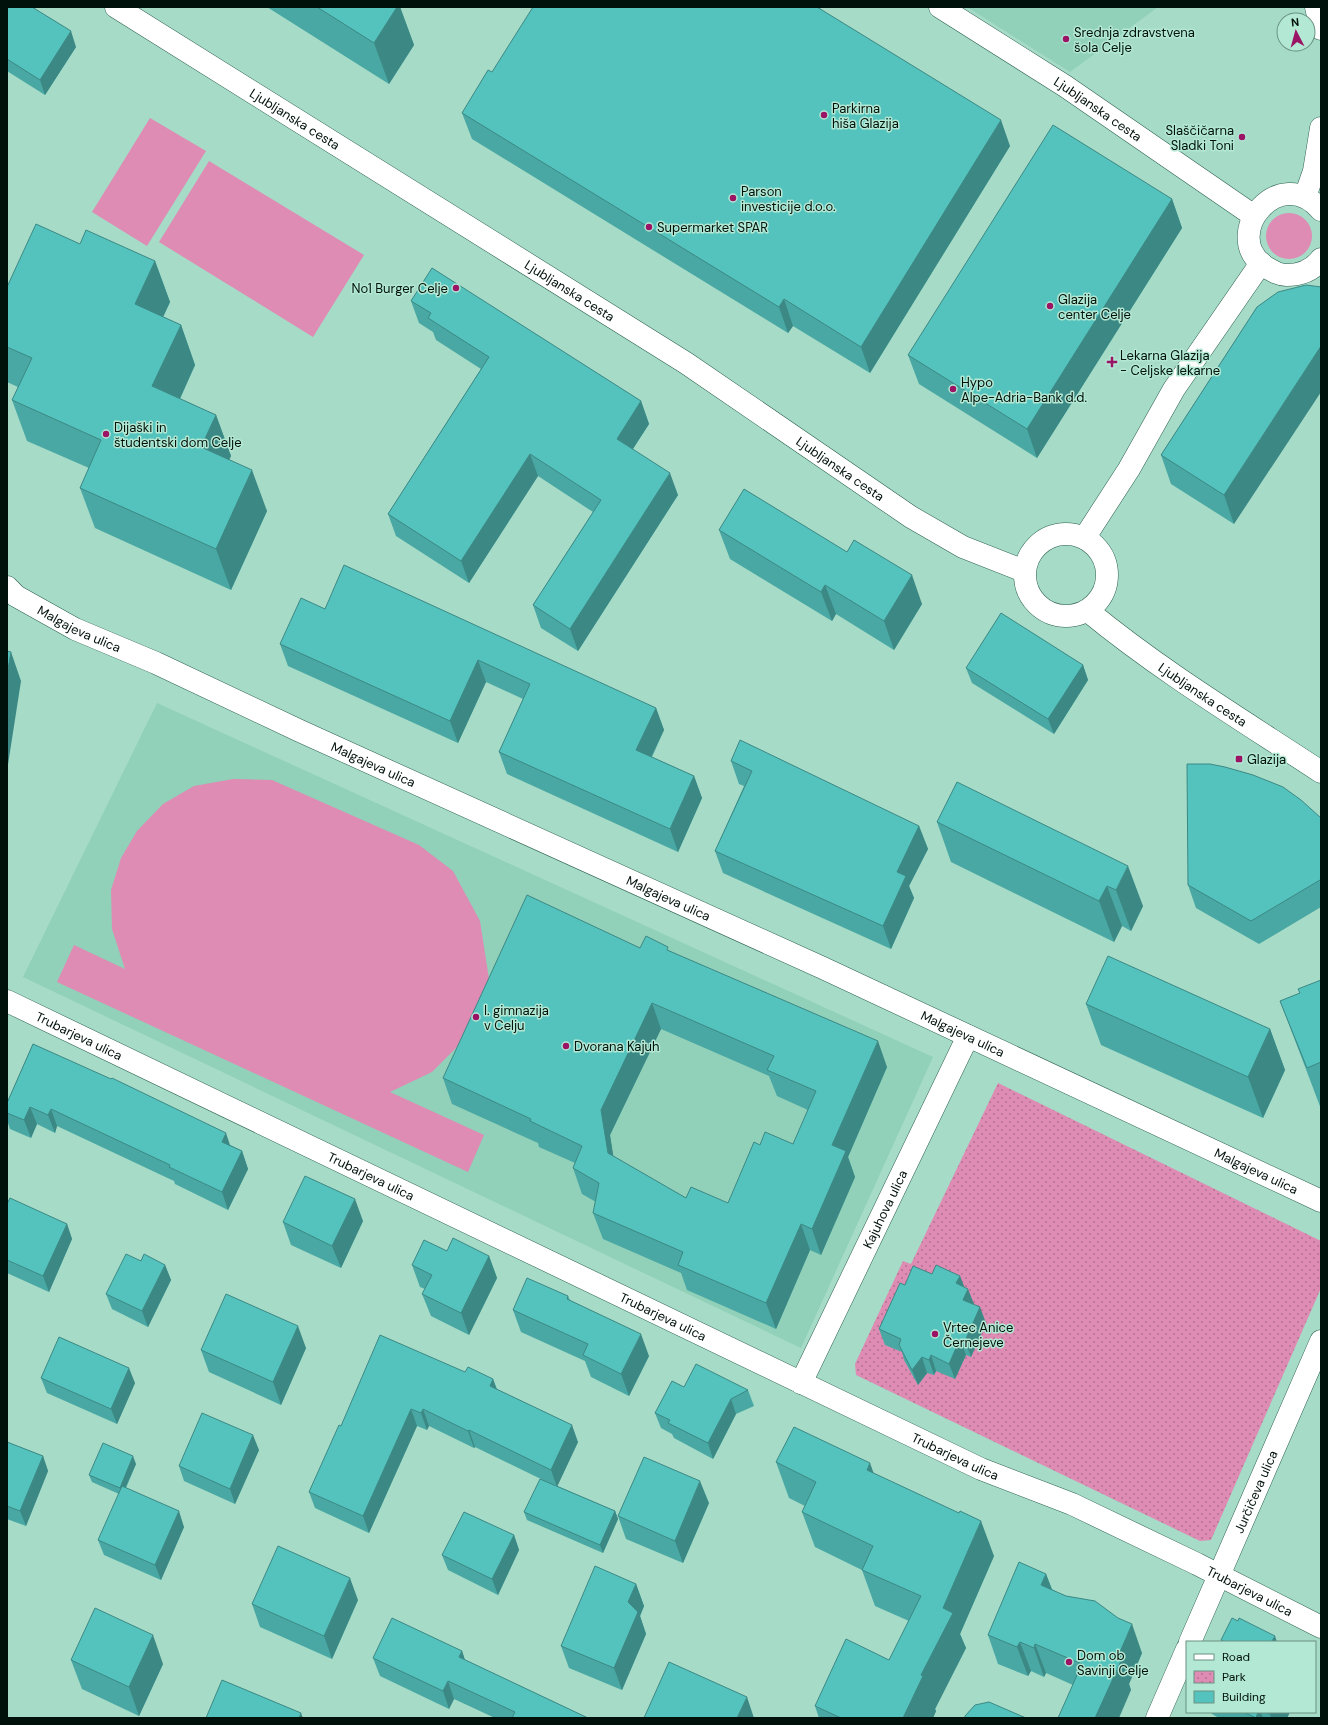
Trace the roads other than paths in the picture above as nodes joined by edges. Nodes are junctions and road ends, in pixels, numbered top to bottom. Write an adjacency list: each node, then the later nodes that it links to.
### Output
1 (116, 7): 11 (street, Ljubljanska cesta)
2 (940, 7): 7 (street, Ljubljanska cesta)
3 (1316, 7): 4 (street)
4 (1321, 29)
5 (1321, 128): 6 (street)
6 (1313, 204): 7 (street)
7 (1254, 216): 9 (street)
8 (1321, 261): 9 (street)
9 (1261, 263): 10 (street)
10 (1085, 537): 11 (street); 13 (street)
11 (1024, 571): 13 (street)
12 (12, 591): 16 (street, Malgajeva ulica)
13 (1088, 611): 14 (street, Ljubljanska cesta)
14 (1321, 772)
15 (7, 1001): 19 (street, Trubarjeva ulica)
16 (968, 1036): 17 (street, Malgajeva ulica); 19 (street, Kajuhova ulica)
17 (1321, 1201)
18 (1321, 1341): 20 (street, Jurčičeva ulica)
19 (801, 1383): 20 (street, Trubarjeva ulica)
20 (1219, 1575): 21 (street, Trubarjeva ulica); 22 (street, Jurčičeva ulica)
21 (1321, 1627)
22 (1190, 1641)
23 (1186, 1651): 24 (street)
24 (1157, 1718)

